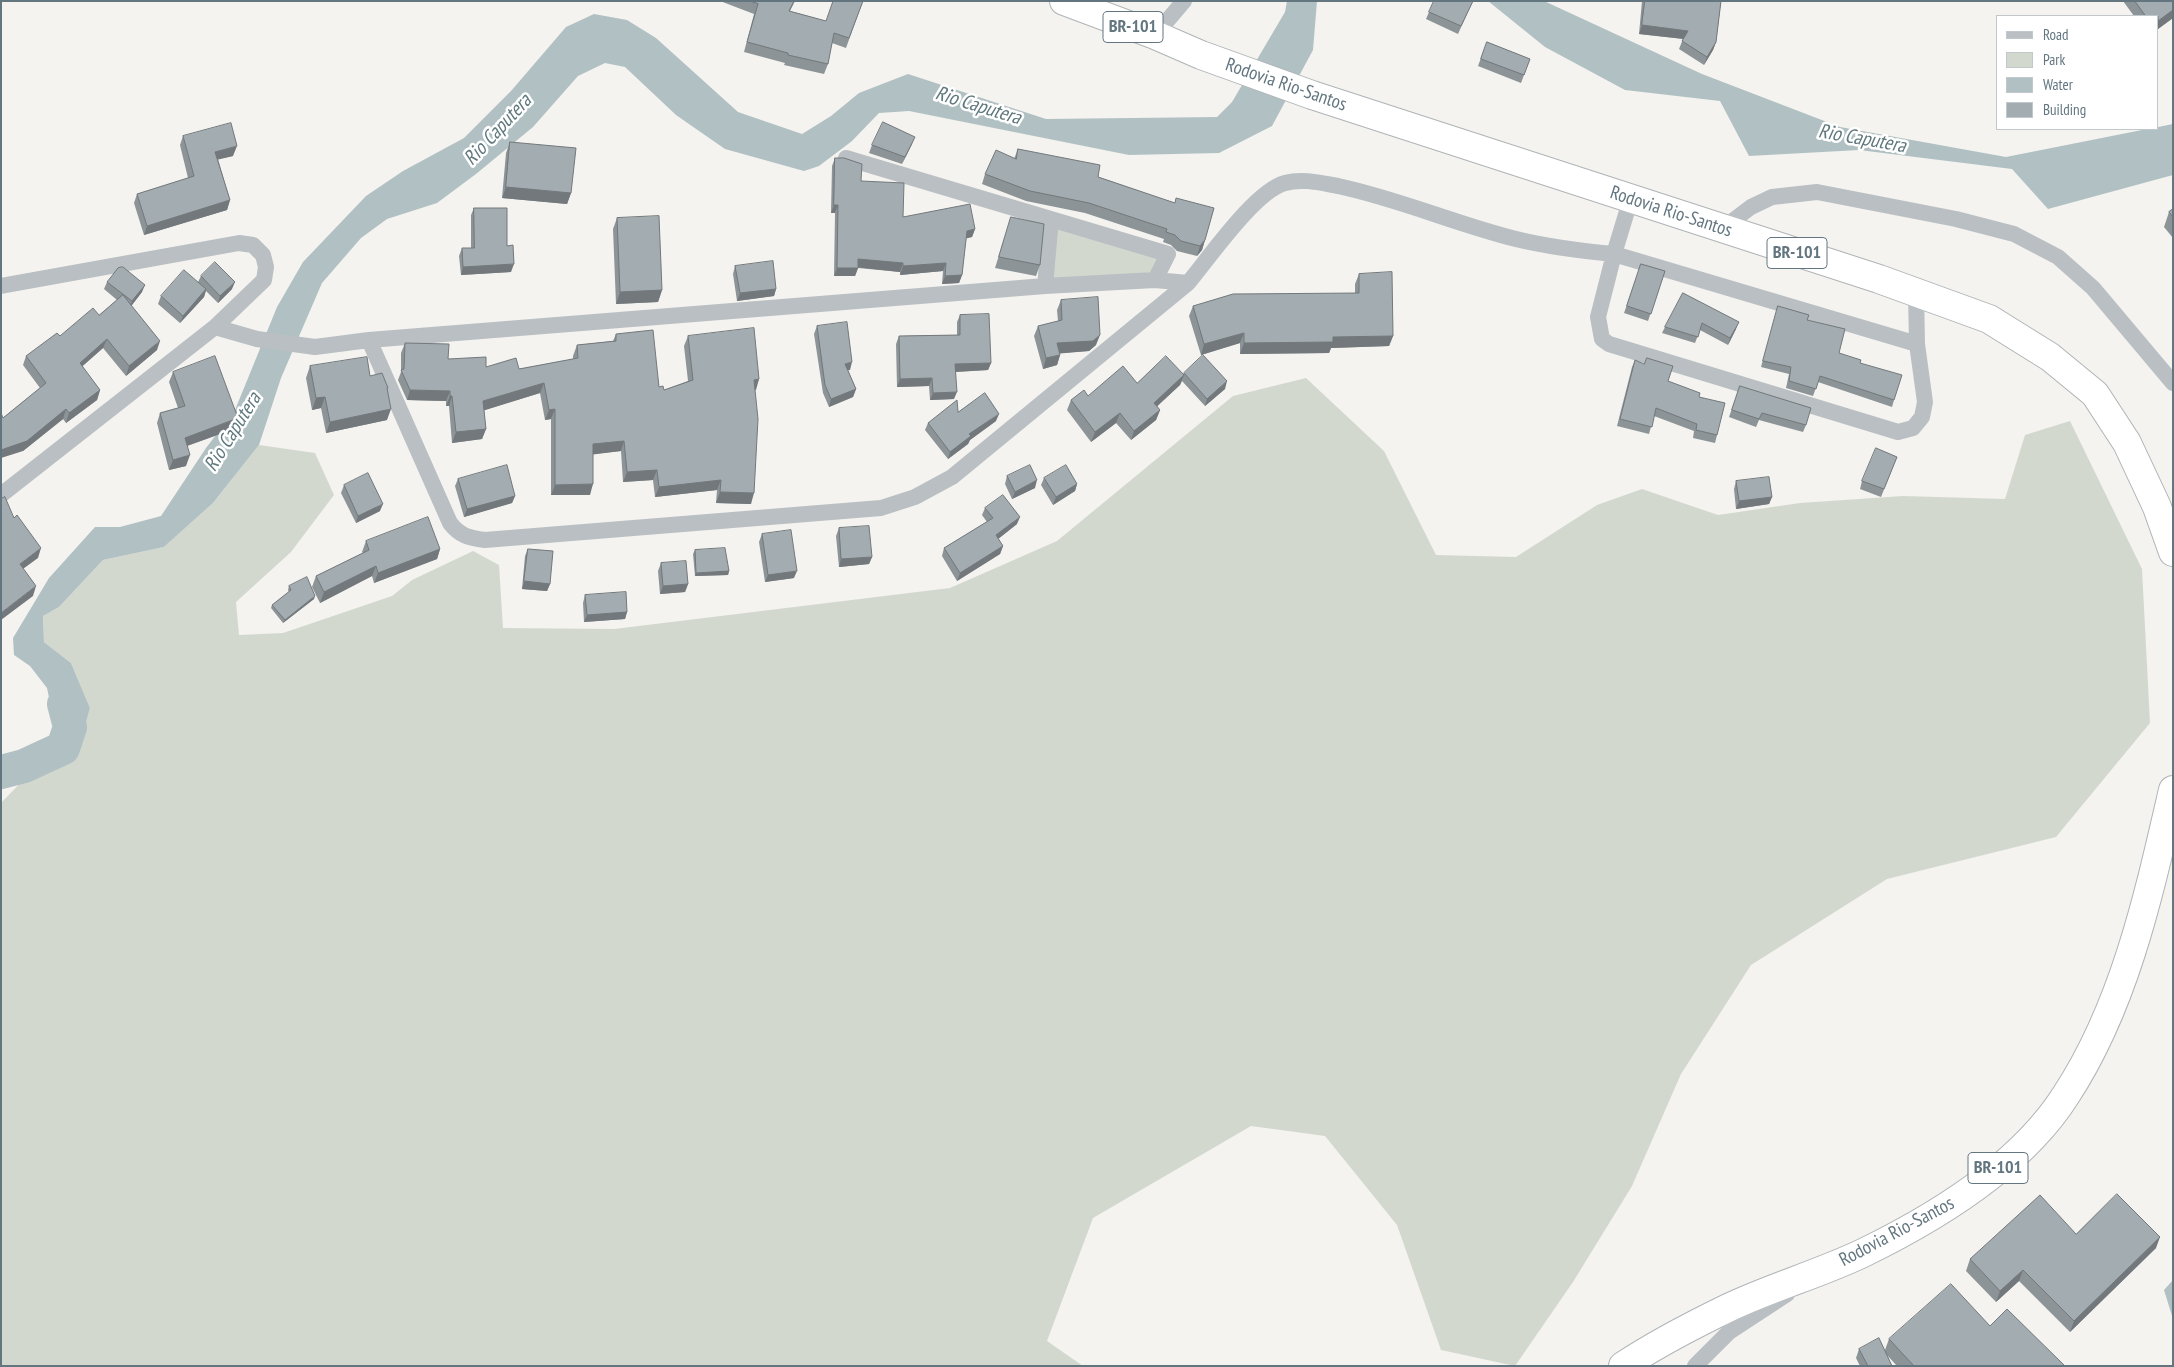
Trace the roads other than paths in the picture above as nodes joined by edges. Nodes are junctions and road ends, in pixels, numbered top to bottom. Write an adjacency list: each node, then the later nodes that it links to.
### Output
1 (1064, 1): 3 (highway, Rodovia Rio-Santos / BR-101)
2 (1184, 1): 3 (street)
3 (1155, 35): 5 (highway, Rodovia Rio-Santos / BR-101)
4 (846, 158): 6 (street)
5 (1631, 198): 7 (highway, Rodovia Rio-Santos / BR-101); 8 (street)
6 (1051, 219): 9 (street); 12 (street)
7 (1722, 229): 13 (highway, Rodovia Rio-Santos / BR-101); 17 (street)
8 (1614, 254): 10 (street); 16 (street); 16 (street)
9 (1154, 280): 10 (street); 12 (street)
10 (1188, 283): 15 (street)
11 (1, 286): 14 (street)
12 (1045, 286): 15 (street)
13 (1916, 292): 16 (street); 19 (highway, Rodovia Rio-Santos / BR-101)
14 (215, 326): 15 (street); 18 (street)
15 (369, 340)
16 (1917, 344)
17 (2173, 383)
18 (4, 492)
19 (2173, 552)
20 (2173, 790): 21 (highway, Rodovia Rio-Santos / BR-101)
21 (1817, 1274): 22 (highway, Rodovia Rio-Santos / BR-101); 23 (street)
22 (1624, 1366)
23 (1695, 1366)

